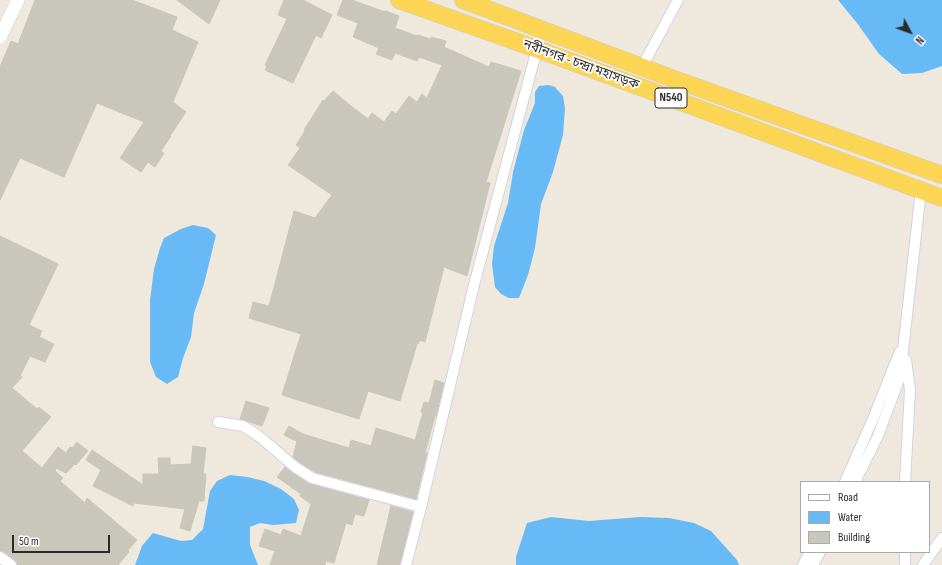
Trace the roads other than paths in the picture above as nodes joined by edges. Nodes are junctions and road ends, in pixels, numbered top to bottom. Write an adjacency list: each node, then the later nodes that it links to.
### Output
1 (18, 0): 5 (street)
2 (399, 0): 6 (highway, নবীনগর - চন্দ্রা মহাসড়ক / N540)
3 (463, 0): 7 (highway, নবীনগর - চন্দ্রা মহাসড়ক / N540)
4 (678, 0): 7 (street)
5 (0, 37)
6 (537, 49): 9 (highway, নবীনগর - চন্দ্রা মহাসড়ক / N540); 16 (street)
7 (642, 67): 8 (highway, নবীনগর - চন্দ্রা মহাসড়ক / N540)
8 (942, 175)
9 (920, 190): 10 (highway, নবীনগর - চন্দ্রা মহাসড়ক / N540); 11 (street)
10 (942, 198)
11 (904, 344): 13 (street); 14 (street); 15 (street)
12 (218, 422): 16 (street)
13 (845, 481)
14 (856, 481)
15 (905, 481)
16 (421, 507): 23 (street)
17 (942, 538): 27 (street)
18 (809, 553): 24 (street)
19 (819, 553): 25 (street)
20 (905, 553): 26 (street)
21 (0, 557): 22 (street)
22 (11, 565)
23 (406, 565)
24 (803, 565)
25 (813, 565)
26 (905, 565)
27 (923, 565)

